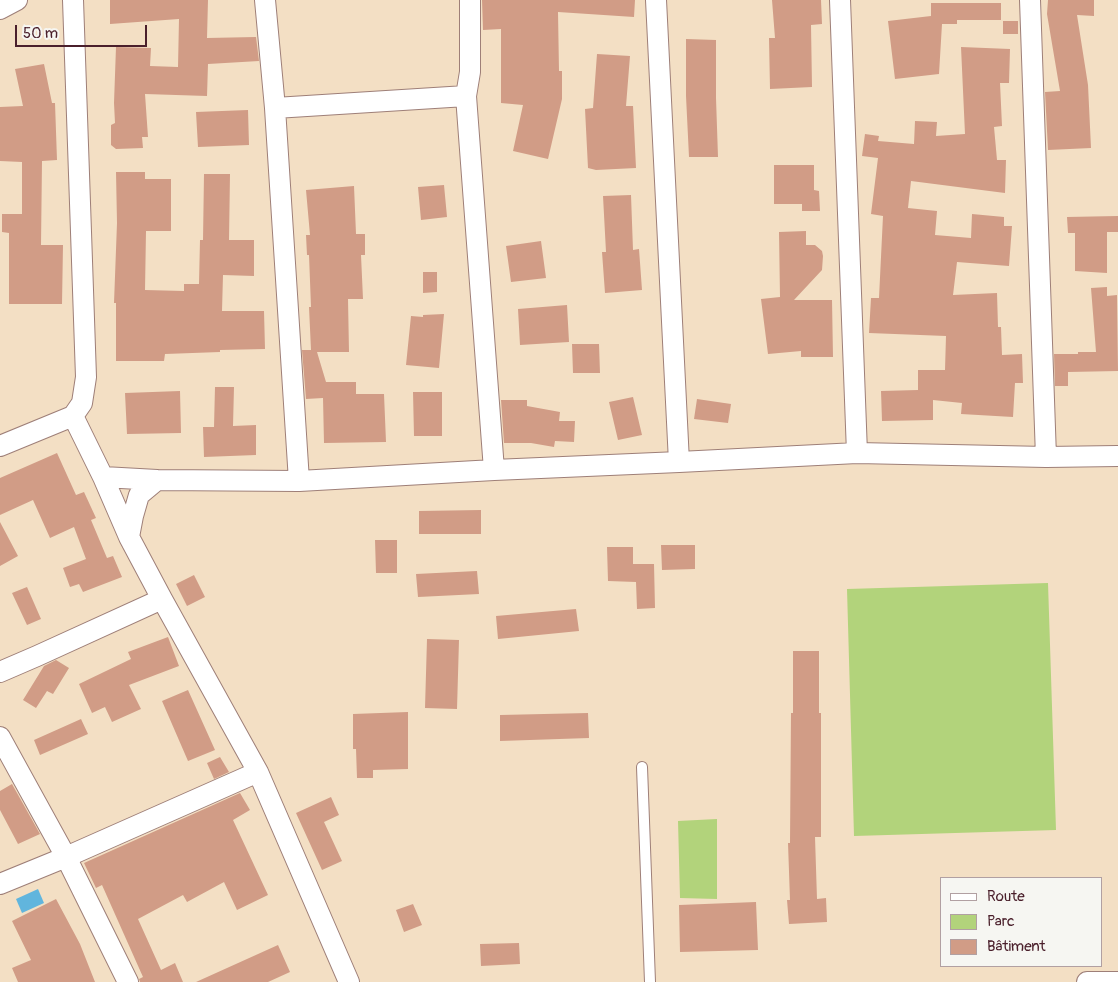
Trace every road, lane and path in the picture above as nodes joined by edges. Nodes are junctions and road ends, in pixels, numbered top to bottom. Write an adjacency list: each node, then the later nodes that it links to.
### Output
1 (17, 0): 8 (street)
2 (73, 0): 11 (street)
3 (265, 0): 10 (street)
4 (470, 0): 9 (street)
5 (656, 0): 16 (street)
6 (840, 0): 13 (street)
7 (1030, 0): 15 (street)
8 (0, 9)
9 (466, 96): 10 (street); 17 (street)
10 (275, 108): 20 (street)
11 (73, 416): 12 (street); 18 (street)
12 (0, 446)
13 (857, 453): 15 (street); 16 (street)
14 (1118, 456): 15 (street)
15 (1046, 457)
16 (679, 462): 17 (street)
17 (494, 470): 20 (street)
18 (103, 478): 19 (street); 21 (street)
19 (157, 480): 20 (street); 21 (street)
20 (299, 481)
21 (129, 537): 22 (street)
22 (162, 599): 23 (street); 26 (street)
23 (0, 672)
24 (0, 737): 27 (street)
25 (642, 767): 31 (lane)
26 (258, 772): 27 (street); 30 (street)
27 (66, 857): 28 (street); 29 (street)
28 (0, 884)
29 (128, 982)
30 (349, 982)
31 (650, 982)
32 (1087, 982): 33 (street)
33 (1118, 982)

